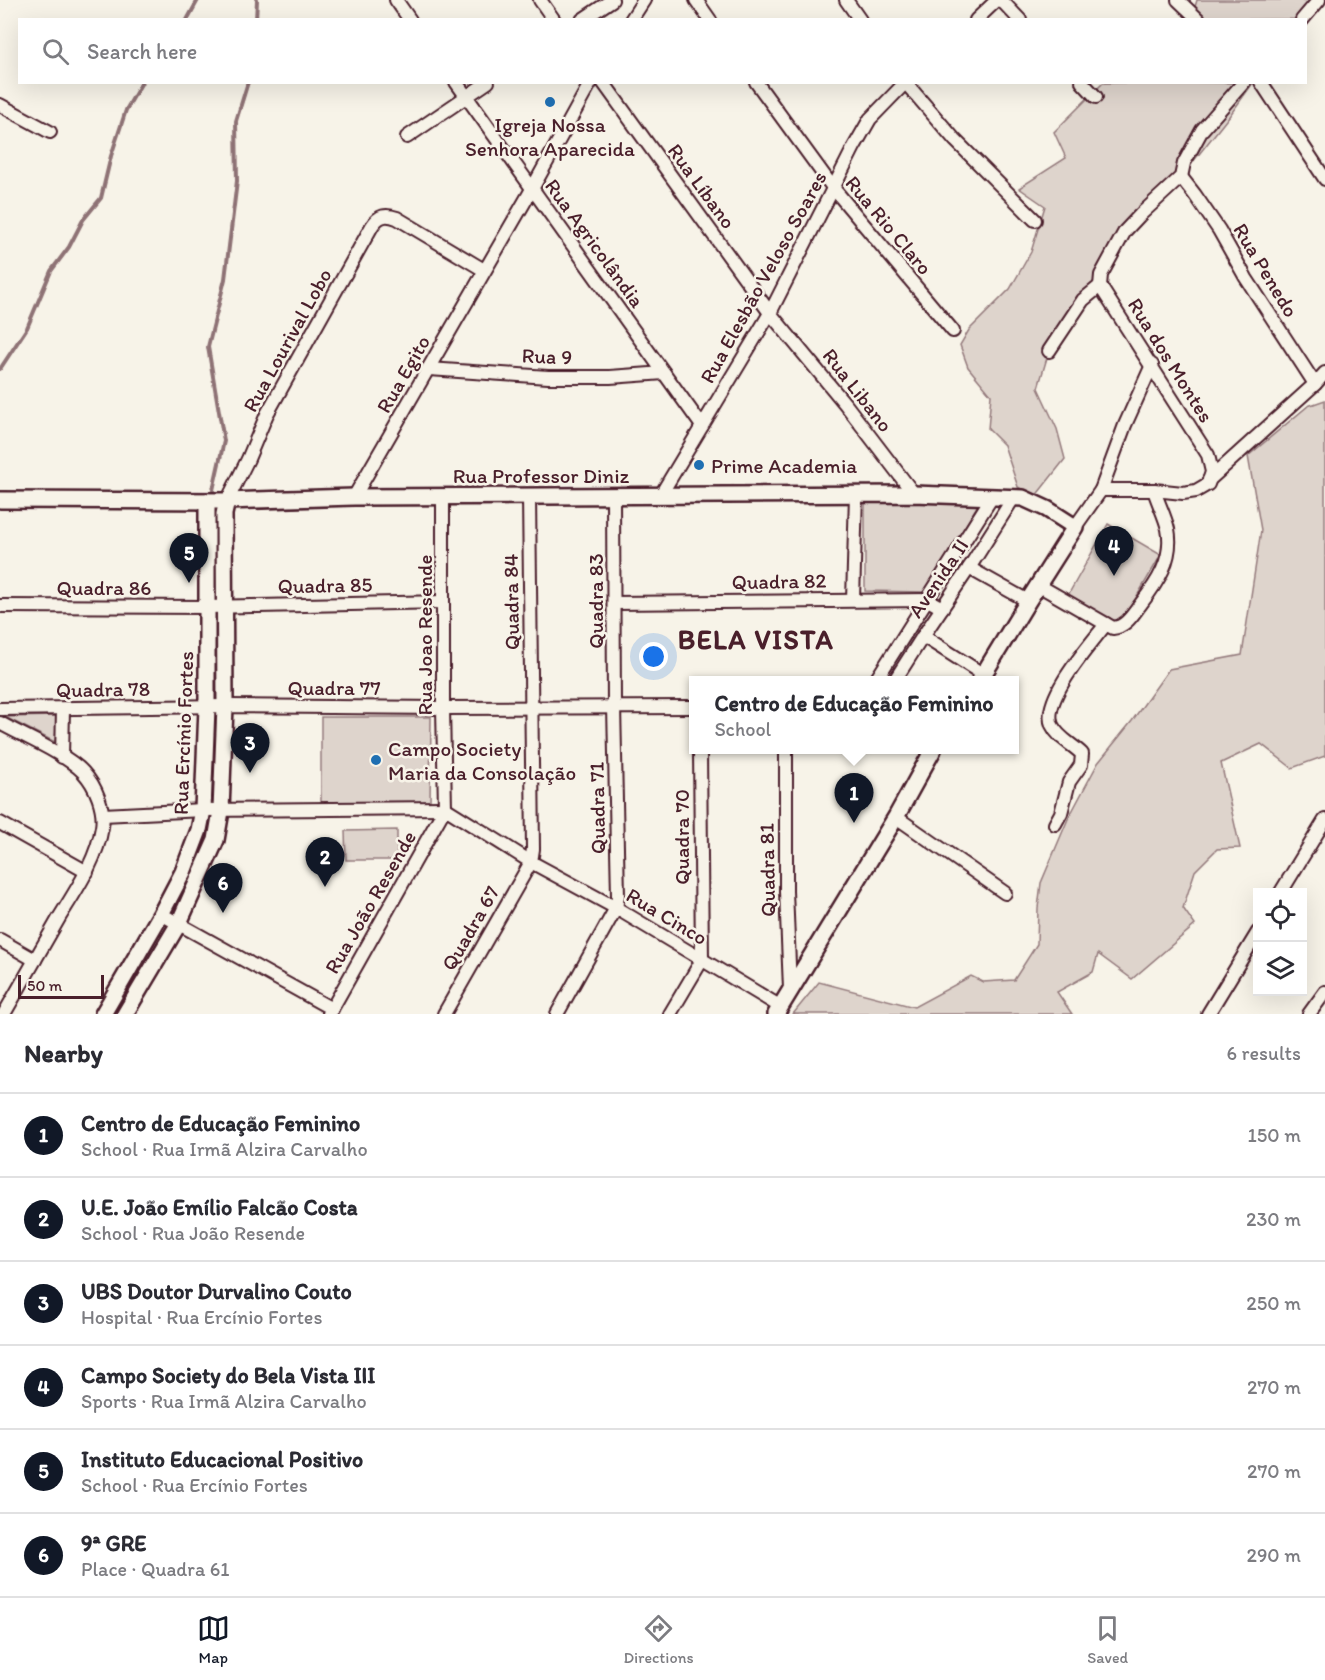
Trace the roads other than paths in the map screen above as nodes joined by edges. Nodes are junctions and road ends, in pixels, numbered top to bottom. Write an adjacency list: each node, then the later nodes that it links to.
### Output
1 (396, 0): 10 (street)
2 (540, 0): 11 (street)
3 (612, 0): 12 (street)
4 (644, 0): 13 (street)
5 (696, 0): 14 (street)
6 (846, 0): 15 (street)
7 (999, 0): 16 (street); 17 (street)
8 (1178, 0): 18 (street)
9 (1319, 0): 19 (street)
10 (409, 18)
11 (553, 18)
12 (585, 18)
13 (633, 18)
14 (709, 18)
15 (859, 18)
16 (978, 18)
17 (1018, 18)
18 (1197, 18)
19 (1304, 18)
20 (457, 84): 31 (street, Rua Agricolândia)
21 (485, 84): 31 (street)
22 (590, 84): 37 (street, Rua Egito)
23 (604, 84): 42 (street, Rua Líbano)
24 (757, 84): 38 (street, Rua Rio Claro)
25 (905, 84): 38 (street, Rua Elesbão Veloso Soares)
26 (907, 84): 39 (street)
27 (1084, 84): 30 (street)
28 (1242, 84): 35 (street, Rua dos Montes)
29 (1262, 84): 36 (street)
30 (1096, 97)
31 (466, 98): 34 (street); 37 (street, Rua Agricolândia)
32 (0, 105): 33 (street)
33 (50, 132)
34 (407, 137)
35 (1181, 177): 41 (street, Rua dos Montes); 49 (street, Rua Penedo)
36 (1325, 180)
37 (532, 189): 40 (street, Rua Egito); 47 (street, Rua Agricolândia)
38 (834, 189): 42 (street, Rua Elesbão Veloso Soares); 43 (street, Rua Rio Claro)
39 (1035, 220)
40 (484, 270): 46 (street, Rua Egito); 65 (street, Rua Lourival Lobo)
41 (1100, 286): 44 (street, Rua dos Montes); 45 (street, Rua dos Montes)
42 (770, 313): 50 (street, Rua Elesbão Veloso Soares); 55 (street, Rua Libano)
43 (952, 331)
44 (1049, 351)
45 (1152, 365): 51 (street, Rua dos Montes); 52 (street)
46 (429, 369): 47 (street, Rua 9); 59 (street, Rua Egito)
47 (664, 373): 50 (street, Rua Agricolândia)
48 (1325, 373): 49 (street)
49 (1315, 384): 51 (street)
50 (702, 426): 58 (street, Rua Elesbão Veloso Soares)
51 (1209, 480): 53 (street)
52 (1101, 490): 53 (street); 66 (street)
53 (1154, 490): 78 (street)
54 (856, 494): 55 (street, Rua Professor Diniz); 58 (street, Rua Professor Diniz); 69 (street)
55 (914, 494): 61 (street, Rua Professor Diniz)
56 (613, 495): 57 (street, Rua Professor Diniz); 58 (street, Rua Professor Diniz); 73 (street, Quadra 83)
57 (529, 496): 60 (street, Rua Professor Diniz); 87 (street, Quadra 84)
58 (660, 496)
59 (354, 497): 60 (street, Rua Professor Diniz); 65 (street, Rua Professor Diniz)
60 (443, 497): 72 (street, Rua Joao Resende)
61 (992, 497): 62 (street, Rua Professor Diniz); 70 (street, Avenida II)
62 (1014, 497): 66 (street, Rua Professor Diniz); 67 (street, Avenida II)
63 (0, 500): 64 (street, Rua Professor Diniz)
64 (207, 501): 65 (street, Rua Professor Diniz); 76 (street, Rua Ercínio Fortes)
65 (227, 501): 75 (street, Rua Ercínio Fortes)
66 (1075, 527): 68 (street)
67 (969, 568): 71 (street); 77 (street, Avenida II)
68 (1038, 585): 71 (street); 78 (street)
69 (853, 600): 70 (street, Quadra 82); 73 (street, Quadra 82)
70 (928, 600): 77 (street, Quadra 82); 80 (street, Avenida II)
71 (1028, 601): 83 (street)
72 (443, 602): 75 (street, Quadra 85); 89 (street, Rua Joao Resende)
73 (615, 603): 85 (street, Quadra 83)
74 (0, 606): 76 (street, Quadra 86)
75 (225, 606): 76 (street, Quadra 85); 84 (street, Rua Ercínio Fortes)
76 (208, 607): 86 (street, Rua Ercínio Fortes)
77 (942, 608): 79 (street, Avenida II)
78 (1106, 624): 104 (street)
79 (923, 636): 81 (street, Avenida II); 82 (street)
80 (879, 676)
81 (899, 676)
82 (979, 676)
83 (983, 676)
84 (225, 706): 86 (street, Quadra 77); 89 (street, Quadra 77); 99 (street, Rua Ercínio Fortes)
85 (614, 706): 87 (street, Quadra 77); 88 (street, Quadra 77); 111 (street, Quadra 71)
86 (207, 707): 91 (street, Quadra 78); 98 (street, Rua Ercínio Fortes)
87 (532, 707): 89 (street, Quadra 77); 107 (street, Quadra 84)
88 (689, 707)
89 (443, 708): 97 (street, Rua Joao Resende)
90 (0, 709): 91 (street, Quadra 78)
91 (63, 709): 96 (street)
92 (0, 723): 96 (street)
93 (700, 754): 117 (street, Quadra 70)
94 (786, 754): 118 (street, Quadra 81)
95 (931, 754): 101 (street)
96 (62, 757): 100 (street)
97 (445, 808): 99 (street); 107 (street, Rua Cinco); 122 (street, Rua João Resende)
98 (202, 810): 99 (street); 100 (street); 112 (street, Rua Ercínio Fortes)
99 (221, 811): 113 (street, Rua Ercínio Fortes)
100 (103, 815): 108 (street)
101 (896, 817): 110 (street); 118 (street)
102 (1325, 820): 105 (street)
103 (0, 823): 108 (street)
104 (1055, 825)
105 (1313, 840): 106 (street); 109 (street)
106 (1325, 848)
107 (531, 862): 111 (street, Rua Cinco); 125 (street, Quadra 67)
108 (87, 872): 116 (street)
109 (1283, 888)
110 (1005, 893)
111 (616, 908): 117 (street, Rua Cinco); 126 (street)
112 (161, 914): 113 (street); 120 (street, Rua Ercínio Fortes)
113 (179, 923): 122 (street); 123 (street, Rua Ercínio Fortes)
114 (1253, 939): 128 (street)
115 (0, 940): 116 (street)
116 (35, 960): 124 (street)
117 (702, 960): 121 (street, Rua Cinco); 127 (street)
118 (790, 990): 121 (street)
119 (1325, 992): 129 (street)
120 (106, 1009): 123 (street)
121 (779, 1010)
122 (330, 1012)
123 (128, 1013)
124 (4, 1014)
125 (444, 1014)
126 (557, 1014)
127 (670, 1014)
128 (1208, 1014)
129 (1309, 1014)

